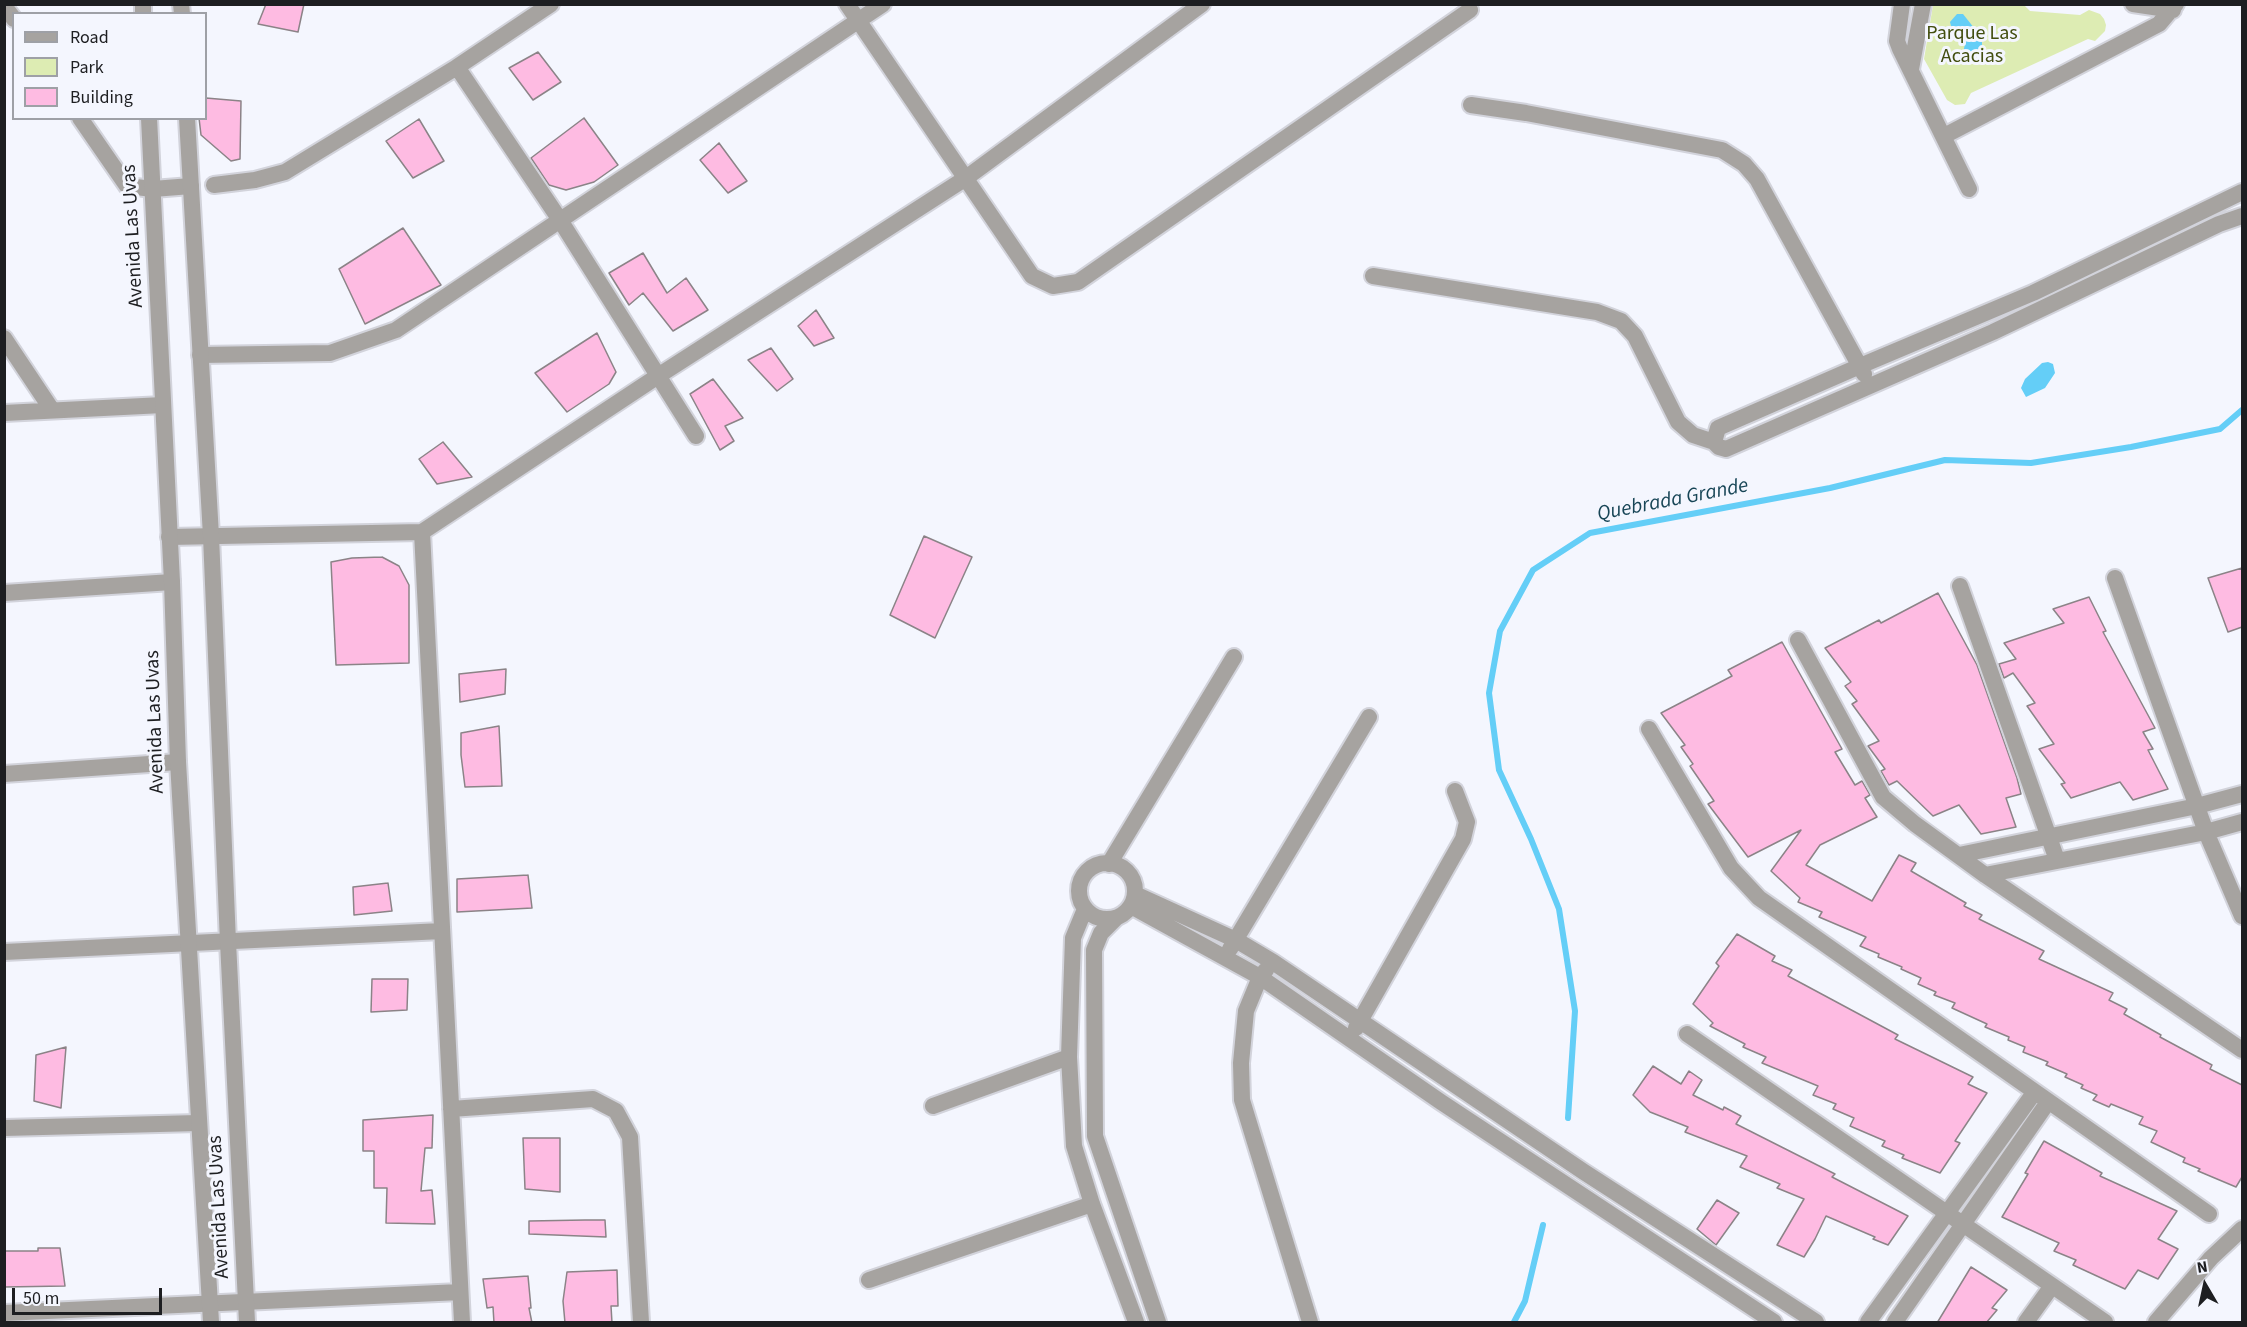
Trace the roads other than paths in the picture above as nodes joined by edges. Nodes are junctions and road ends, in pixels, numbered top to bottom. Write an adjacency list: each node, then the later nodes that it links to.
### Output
1 (847, 4): 10 (street)
2 (883, 4): 10 (street)
3 (1202, 4): 18 (street)
4 (1902, 4): 12 (street)
5 (1923, 4): 12 (street)
6 (2133, 4): 8 (street)
7 (547, 5): 11 (street)
8 (2174, 7): 17 (street)
9 (1470, 10): 18 (street)
10 (858, 21): 18 (street); 25 (street)
11 (457, 67): 19 (street); 25 (street)
12 (1911, 69): 17 (street)
13 (1471, 105): 29 (street)
14 (81, 120): 21 (street)
15 (149, 120): 21 (street, Avenida Las Uvas)
16 (188, 120): 20 (street, Avenida Las Uvas)
17 (1944, 136): 22 (street)
18 (966, 178): 30 (street)
19 (214, 185)
20 (191, 186): 21 (street); 28 (street, Avenida Las Uvas)
21 (153, 189): 32 (street, Avenida Las Uvas)
22 (1969, 189)
23 (2242, 192): 29 (street)
24 (2242, 216): 31 (street)
25 (561, 220): 28 (street); 30 (street)
26 (1373, 276): 36 (street)
27 (4, 338): 33 (street)
28 (200, 355): 38 (street, Avenida Las Uvas)
29 (1860, 366): 31 (street); 36 (street)
30 (658, 376): 35 (street); 37 (street)
31 (1870, 385): 36 (street)
32 (163, 405): 33 (street); 39 (street, Avenida Las Uvas)
33 (52, 410): 34 (street)
34 (4, 413)
35 (696, 436)
36 (1714, 442)
37 (422, 532): 38 (street); 64 (street)
38 (211, 536): 39 (street); 66 (street, Avenida Las Uvas)
39 (169, 537): 41 (street, Avenida Las Uvas)
40 (2115, 578): 52 (street)
41 (172, 582): 43 (street); 48 (street, Avenida Las Uvas)
42 (1960, 586): 55 (street)
43 (4, 593)
44 (1798, 640): 56 (street)
45 (1234, 657): 58 (street)
46 (1369, 717): 65 (street)
47 (1649, 729): 79 (street)
48 (178, 762): 49 (street); 67 (street, Avenida Las Uvas)
49 (4, 774)
50 (1455, 790): 72 (street)
51 (2242, 794): 52 (street)
52 (2197, 806): 54 (street); 55 (street)
53 (2242, 822): 54 (street)
54 (2206, 832): 57 (street); 62 (street)
55 (2050, 836): 56 (street); 57 (street)
56 (1959, 855): 59 (street)
57 (2057, 860): 59 (street)
58 (1109, 864): 60 (street); 61 (street)
59 (1985, 875): 75 (street)
60 (1133, 900): 63 (street); 65 (street); 69 (street)
61 (1085, 909): 63 (street); 76 (street)
62 (2242, 916)
63 (1116, 918): 102 (street)
64 (442, 931): 66 (street); 81 (street)
65 (1236, 940): 69 (street); 70 (street)
66 (228, 942): 67 (street); 94 (street, Avenida Las Uvas)
67 (189, 944): 68 (street); 82 (street, Avenida Las Uvas)
68 (4, 952)
69 (1225, 957): 71 (street)
70 (1273, 962): 71 (street); 72 (street)
71 (1260, 977): 74 (street); 103 (street)
72 (1362, 1020): 74 (street); 77 (street)
73 (1687, 1034): 85 (street)
74 (1349, 1039): 78 (street)
75 (2242, 1050)
76 (1069, 1057): 80 (street); 84 (street)
77 (1418, 1059): 78 (street); 105 (street)
78 (1405, 1077): 104 (street)
79 (2041, 1097): 85 (street); 86 (street); 87 (street)
80 (933, 1106)
81 (451, 1109): 92 (street); 100 (street)
82 (198, 1123): 83 (street); 95 (street, Avenida Las Uvas)
83 (4, 1128)
84 (1092, 1204): 89 (street); 101 (street)
85 (1947, 1213): 87 (street); 90 (street)
86 (2209, 1214)
87 (1963, 1225): 91 (street); 93 (street)
88 (2242, 1229): 110 (street)
89 (869, 1280)
90 (1897, 1284): 93 (street); 106 (street)
91 (2052, 1286): 108 (street); 109 (street)
92 (460, 1292): 94 (street); 99 (street)
93 (1913, 1296): 107 (street)
94 (246, 1303): 95 (street); 98 (street, Avenida Las Uvas)
95 (210, 1305): 96 (street); 97 (street, Avenida Las Uvas)
96 (4, 1313)
97 (211, 1323)
98 (247, 1323)
99 (462, 1323)
100 (641, 1323)
101 (1136, 1323)
102 (1158, 1323)
103 (1310, 1323)
104 (1774, 1323)
105 (1816, 1323)
106 (1868, 1323)
107 (1895, 1323)
108 (2026, 1323)
109 (2105, 1323)
110 (2156, 1323)

